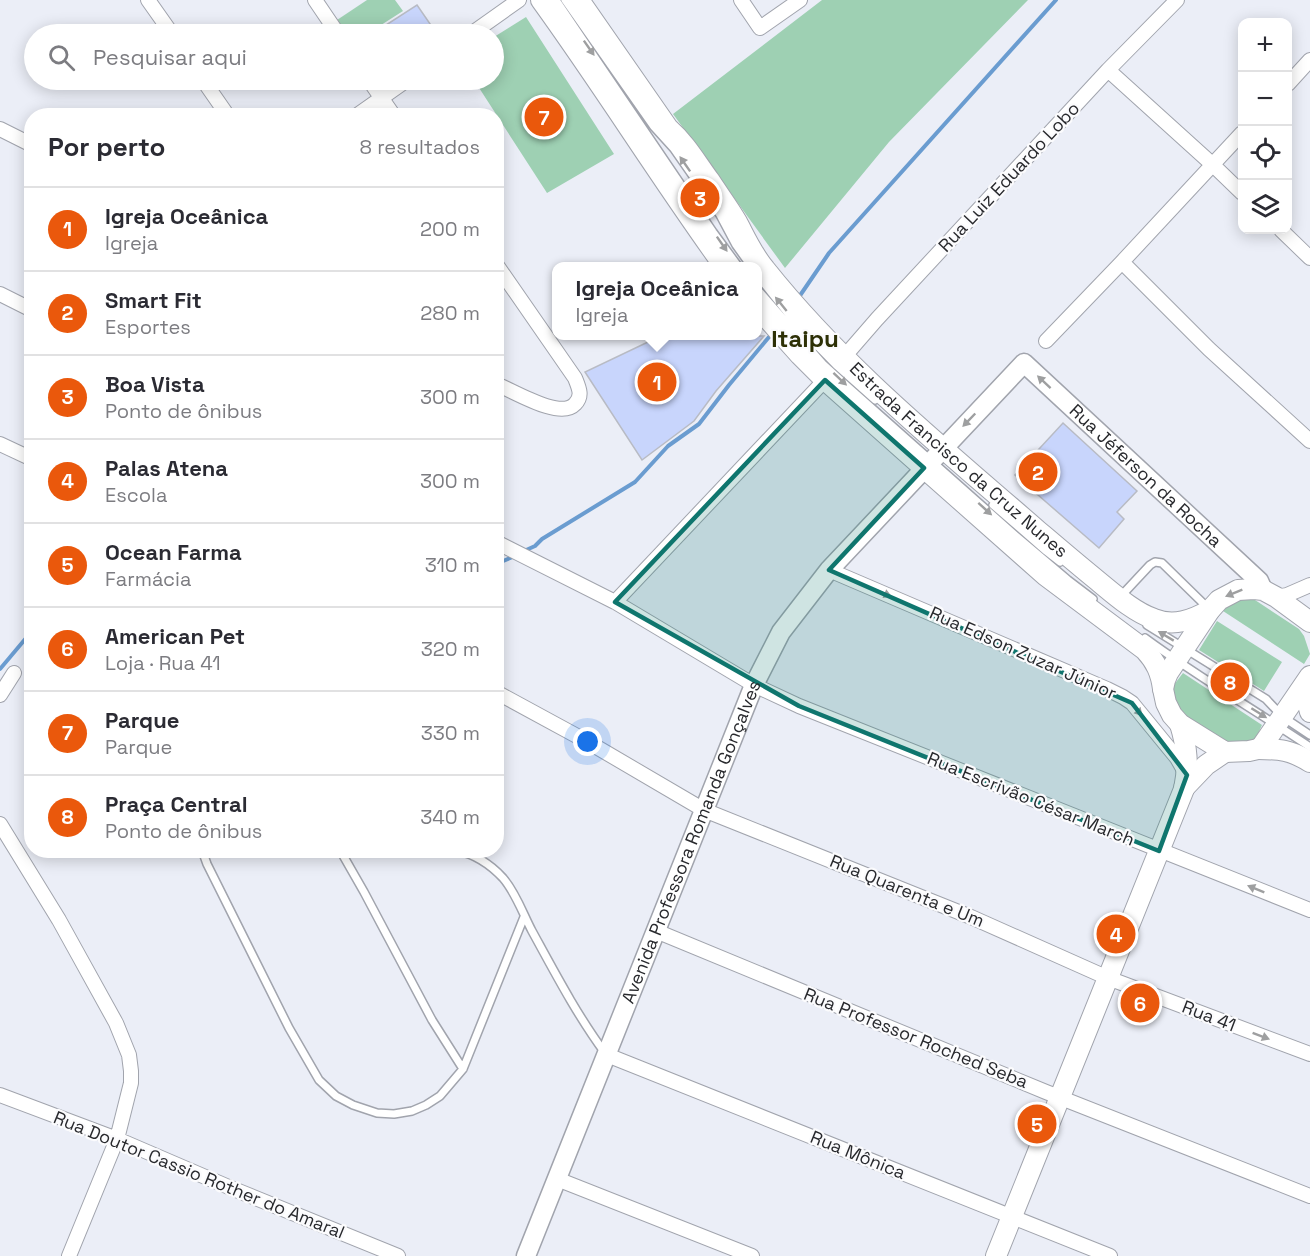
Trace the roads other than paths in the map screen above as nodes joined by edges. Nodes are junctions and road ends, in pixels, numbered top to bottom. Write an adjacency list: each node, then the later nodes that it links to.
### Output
1 (148, 0): 11 (street)
2 (315, 0): 12 (street)
3 (519, 0): 13 (street)
4 (541, 0): 31 (main road)
5 (556, 0): 32 (lane, one-way to 32)
6 (565, 0): 33 (lane, one-way to 6)
7 (579, 0): 34 (main road, Estrada Francisco da Cruz Nunes)
8 (741, 0): 9 (street)
9 (800, 0)
10 (1177, 0): 15 (street, Rua Luiz Eduardo Lobo)
11 (165, 24)
12 (331, 24)
13 (485, 24)
14 (1308, 66): 16 (street)
15 (1108, 70): 27 (street); 44 (street, Rua Luiz Eduardo Lobo)
16 (1292, 80)
17 (210, 90): 21 (street)
18 (377, 90): 20 (street)
19 (392, 90): 20 (street)
20 (382, 97): 22 (street); 23 (street)
21 (222, 108)
22 (367, 108)
23 (389, 108)
24 (0, 129): 26 (street)
25 (1238, 138): 27 (street)
26 (24, 141)
27 (1214, 165): 28 (street); 35 (street)
28 (1238, 189)
29 (1285, 234): 30 (street)
30 (1310, 258)
31 (721, 262)
32 (735, 262)
33 (747, 262)
34 (760, 262)
35 (1122, 262): 43 (street); 49 (street)
36 (762, 265): 44 (main road, Estrada Francisco da Cruz Nunes)
37 (504, 276): 47 (street)
38 (762, 281): 48 (lane, one-way to 38)
39 (0, 294): 41 (street)
40 (762, 295): 52 (lane, one-way to 52)
41 (24, 306)
42 (762, 312): 46 (main road, Estrada Francisco da Cruz Nunes)
43 (1046, 340)
44 (844, 357): 52 (main road, Estrada Francisco da Cruz Nunes)
45 (1024, 363): 52 (street, Avenida Professora Romanda Gonçalves, one-way to 52); 59 (street, Rua Jéferson da Rocha, one-way to 45)
46 (825, 380): 52 (main road, Estrada Francisco da Cruz Nunes); 62 (street)
47 (504, 388)
48 (880, 404)
49 (1310, 441)
50 (0, 444): 51 (street)
51 (24, 455)
52 (935, 457): 56 (street, Avenida Professora Romanda Gonçalves); 60 (main road, Estrada Francisco da Cruz Nunes); 61 (lane, one-way to 61); 70 (main road, Estrada Francisco da Cruz Nunes)
53 (986, 498): 55 (lane)
54 (504, 546): 62 (street, Rua Escrivão César March)
55 (1064, 565)
56 (829, 570): 69 (street, Avenida Professora Romanda Gonçalves); 81 (street, Rua Edson Zuzar Júnior, one-way to 81)
57 (1082, 578): 66 (lane, one-way to 57)
58 (1310, 585): 59 (street)
59 (1269, 593): 63 (main road, one-way to 63); 64 (main road)
60 (1119, 598): 63 (main road, Estrada Francisco da Cruz Nunes); 63 (lane)
61 (1095, 601)
62 (615, 602): 69 (street, Rua Escrivão César March)
63 (1210, 610): 66 (main road)
64 (1310, 618)
65 (1141, 635): 66 (lane)
66 (1181, 655): 70 (main road); 74 (lane, one-way to 74); 74 (lane)
67 (14, 673): 71 (street)
68 (1307, 680): 73 (main road); 74 (main road)
69 (754, 685): 82 (street, Avenida Professora Romanda Gonçalves); 84 (street, Rua Escrivão César March)
70 (1163, 689): 75 (main road, Estrada Francisco da Cruz Nunes)
71 (0, 695)
72 (504, 696): 82 (street, Rua Quarenta e Um)
73 (1310, 712)
74 (1280, 721): 76 (lane); 77 (lane); 78 (main road)
75 (1180, 724): 79 (main road); 81 (main road)
76 (1310, 735)
77 (1310, 747)
78 (1258, 749): 79 (main road); 80 (main road)
79 (1225, 752): 81 (main road)
80 (1310, 762)
81 (1185, 782): 84 (main road)
82 (704, 810): 90 (street, Avenida Professora Romanda Gonçalves); 91 (street, Rua Quarenta e Um)
83 (0, 824): 97 (street)
84 (1159, 851): 88 (street, Rua Escrivão César March, one-way to 84); 91 (main road)
85 (205, 858): 94 (lane)
86 (345, 858): 94 (lane)
87 (477, 858): 89 (lane)
88 (1310, 910)
89 (524, 916): 93 (lane); 94 (lane)
90 (656, 931): 93 (street, Avenida Professora Romanda Gonçalves); 96 (street, Rua Professor Roched Seba)
91 (1108, 978): 92 (street, Rua 41, one-way to 92); 96 (main road)
92 (1310, 1054)
93 (607, 1055): 98 (street, Avenida Professora Romanda Gonçalves); 100 (street, Rua Mônica)
94 (463, 1069)
95 (0, 1095): 97 (street, Rua Doutor Cassio Rother do Amaral)
96 (1060, 1097): 99 (street, Rua Professor Roched Seba); 100 (main road)
97 (117, 1139): 101 (street); 102 (street, Rua Doutor Cassio Rother do Amaral)
98 (557, 1179): 103 (street, Avenida Professora Romanda Gonçalves); 104 (street)
99 (1310, 1196)
100 (1012, 1217): 105 (main road); 106 (street, Rua Mônica)
101 (69, 1256)
102 (398, 1256)
103 (526, 1256)
104 (752, 1256)
105 (996, 1256)
106 (1110, 1256)

